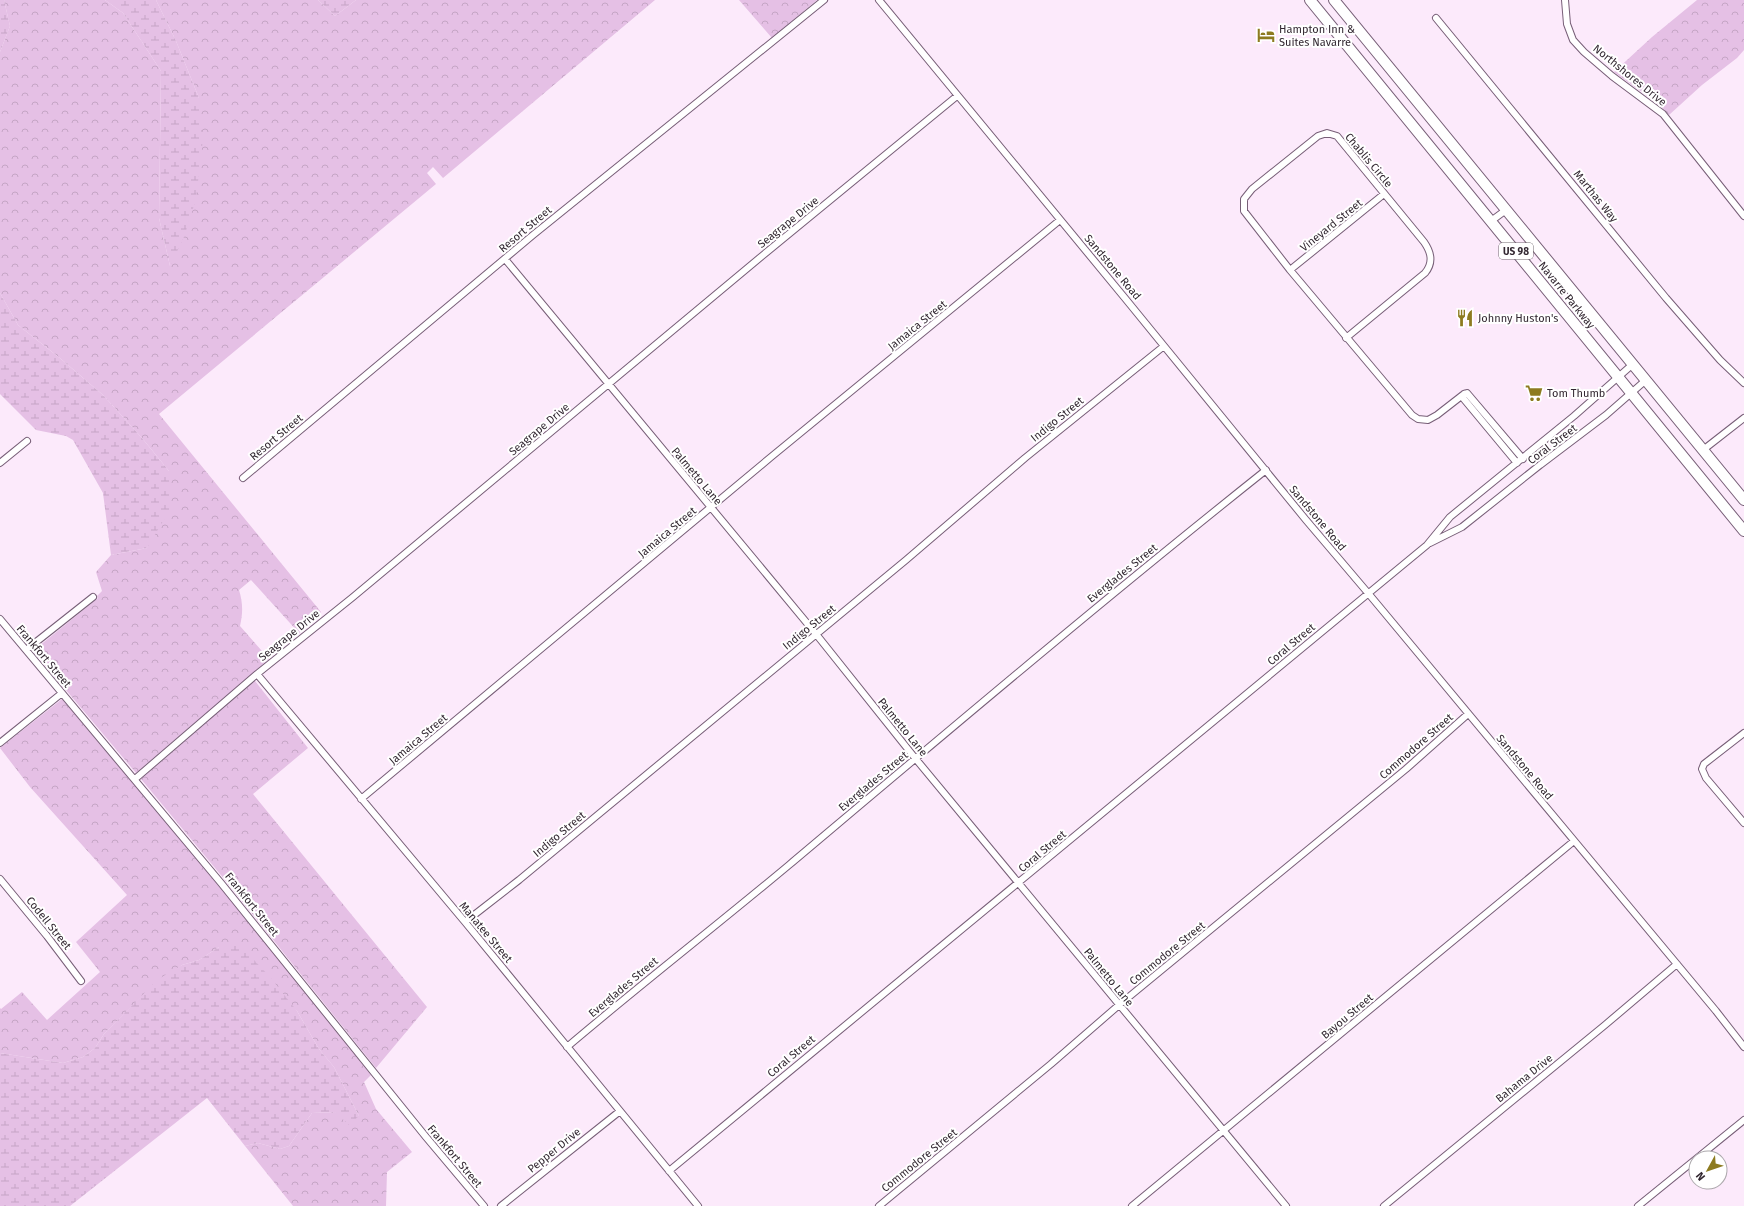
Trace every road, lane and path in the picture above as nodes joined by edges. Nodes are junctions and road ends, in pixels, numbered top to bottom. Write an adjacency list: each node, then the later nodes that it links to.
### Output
1 (824, 0): 13 (street, Resort Street)
2 (879, 0): 7 (street, Sandstone Road)
3 (1310, 0): 12 (highway, Navarre Parkway / US 98)
4 (1334, 0): 9 (highway, Navarre Parkway / US 98)
5 (1565, 0): 10 (street, Northshores Drive)
6 (1436, 18): 20 (street, Marthas Way)
7 (957, 96): 11 (street, Sandstone Road); 21 (street, Seagrape Drive)
8 (1384, 194): 14 (street, Vineyard Street); 14 (street, Chablis Circle); 15 (street, Chablis Circle)
9 (1506, 210): 12 (street); 17 (highway, Navarre Parkway / US 98)
10 (1744, 216)
11 (1060, 220): 16 (street, Sandstone Road); 33 (street, Jamaica Street)
12 (1491, 221): 18 (highway, Navarre Parkway / US 98)
13 (505, 259): 21 (street, Palmetto Lane); 31 (street, Resort Street)
14 (1290, 270): 15 (street, Chablis Circle)
15 (1346, 338): 23 (street, Chablis Circle)
16 (1164, 346): 30 (street, Sandstone Road); 39 (street, Indigo Street)
17 (1633, 364): 18 (street, Coral Street); 19 (highway, Navarre Parkway / US 98)
18 (1619, 376): 22 (highway, Navarre Parkway / US 98); 27 (street, Coral Street)
19 (1646, 380): 22 (street, Coral Street); 26 (highway, Navarre Parkway / US 98)
20 (1744, 383)
21 (608, 384): 33 (street, Palmetto Lane); 41 (street, Seagrape Drive)
22 (1632, 393): 34 (highway, Navarre Parkway / US 98); 35 (street, Coral Street)
23 (1464, 394): 27 (street); 29 (street)
24 (1744, 418): 26 (street)
25 (27, 441): 28 (street)
26 (1703, 450): 32 (highway, Navarre Parkway / US 98)
27 (1523, 459): 29 (street, Coral Street)
28 (0, 463)
29 (1517, 463): 35 (street, Coral Street)
30 (1266, 470): 36 (street, Sandstone Road); 46 (street, Everglades Street)
31 (243, 478)
32 (1744, 500)
33 (711, 508): 39 (street, Palmetto Lane); 48 (street, Jamaica Street)
34 (1744, 531)
35 (1427, 545): 36 (street, Coral Street)
36 (1368, 593): 43 (street, Sandstone Road); 52 (street, Coral Street)
37 (93, 597): 40 (street)
38 (0, 619): 40 (street, Frankfort Street)
39 (816, 634): 46 (street, Palmetto Lane); 53 (street, Indigo Street)
40 (26, 650): 42 (street, Frankfort Street)
41 (257, 674): 47 (street, Seagrape Drive); 48 (street, Manatee Street)
42 (62, 693): 45 (street); 47 (street, Frankfort Street)
43 (1468, 714): 50 (street, Sandstone Road); 56 (street, Commodore Street)
44 (1744, 733): 49 (street)
45 (0, 743)
46 (915, 758): 52 (street, Palmetto Lane); 57 (street, Everglades Street)
47 (135, 779): 63 (street, Frankfort Street)
48 (361, 799): 53 (street, Manatee Street)
49 (1744, 823)
50 (1574, 841): 54 (street, Sandstone Road); 61 (street, Bayou Street)
51 (0, 879): 55 (street, Codell Street)
52 (1019, 883): 56 (street, Palmetto Lane); 62 (street, Coral Street)
53 (465, 922): 57 (street, Manatee Street)
54 (1677, 964): 58 (street, Sandstone Road); 69 (street, Bahama Drive)
55 (81, 980)
56 (1119, 1005): 61 (street, Palmetto Lane); 66 (street, Commodore Street)
57 (568, 1047): 59 (street, Manatee Street)
58 (1744, 1047)
59 (620, 1111): 62 (street, Manatee Street); 64 (street, Pepper Drive)
60 (1744, 1120): 70 (street)
61 (1223, 1130): 67 (street, Bayou Street); 68 (street, Palmetto Lane)
62 (669, 1171): 65 (street, Manatee Street)
63 (484, 1206)
64 (501, 1206)
65 (698, 1206)
66 (878, 1206)
67 (1132, 1206)
68 (1286, 1206)
69 (1384, 1206)
70 (1638, 1206)

